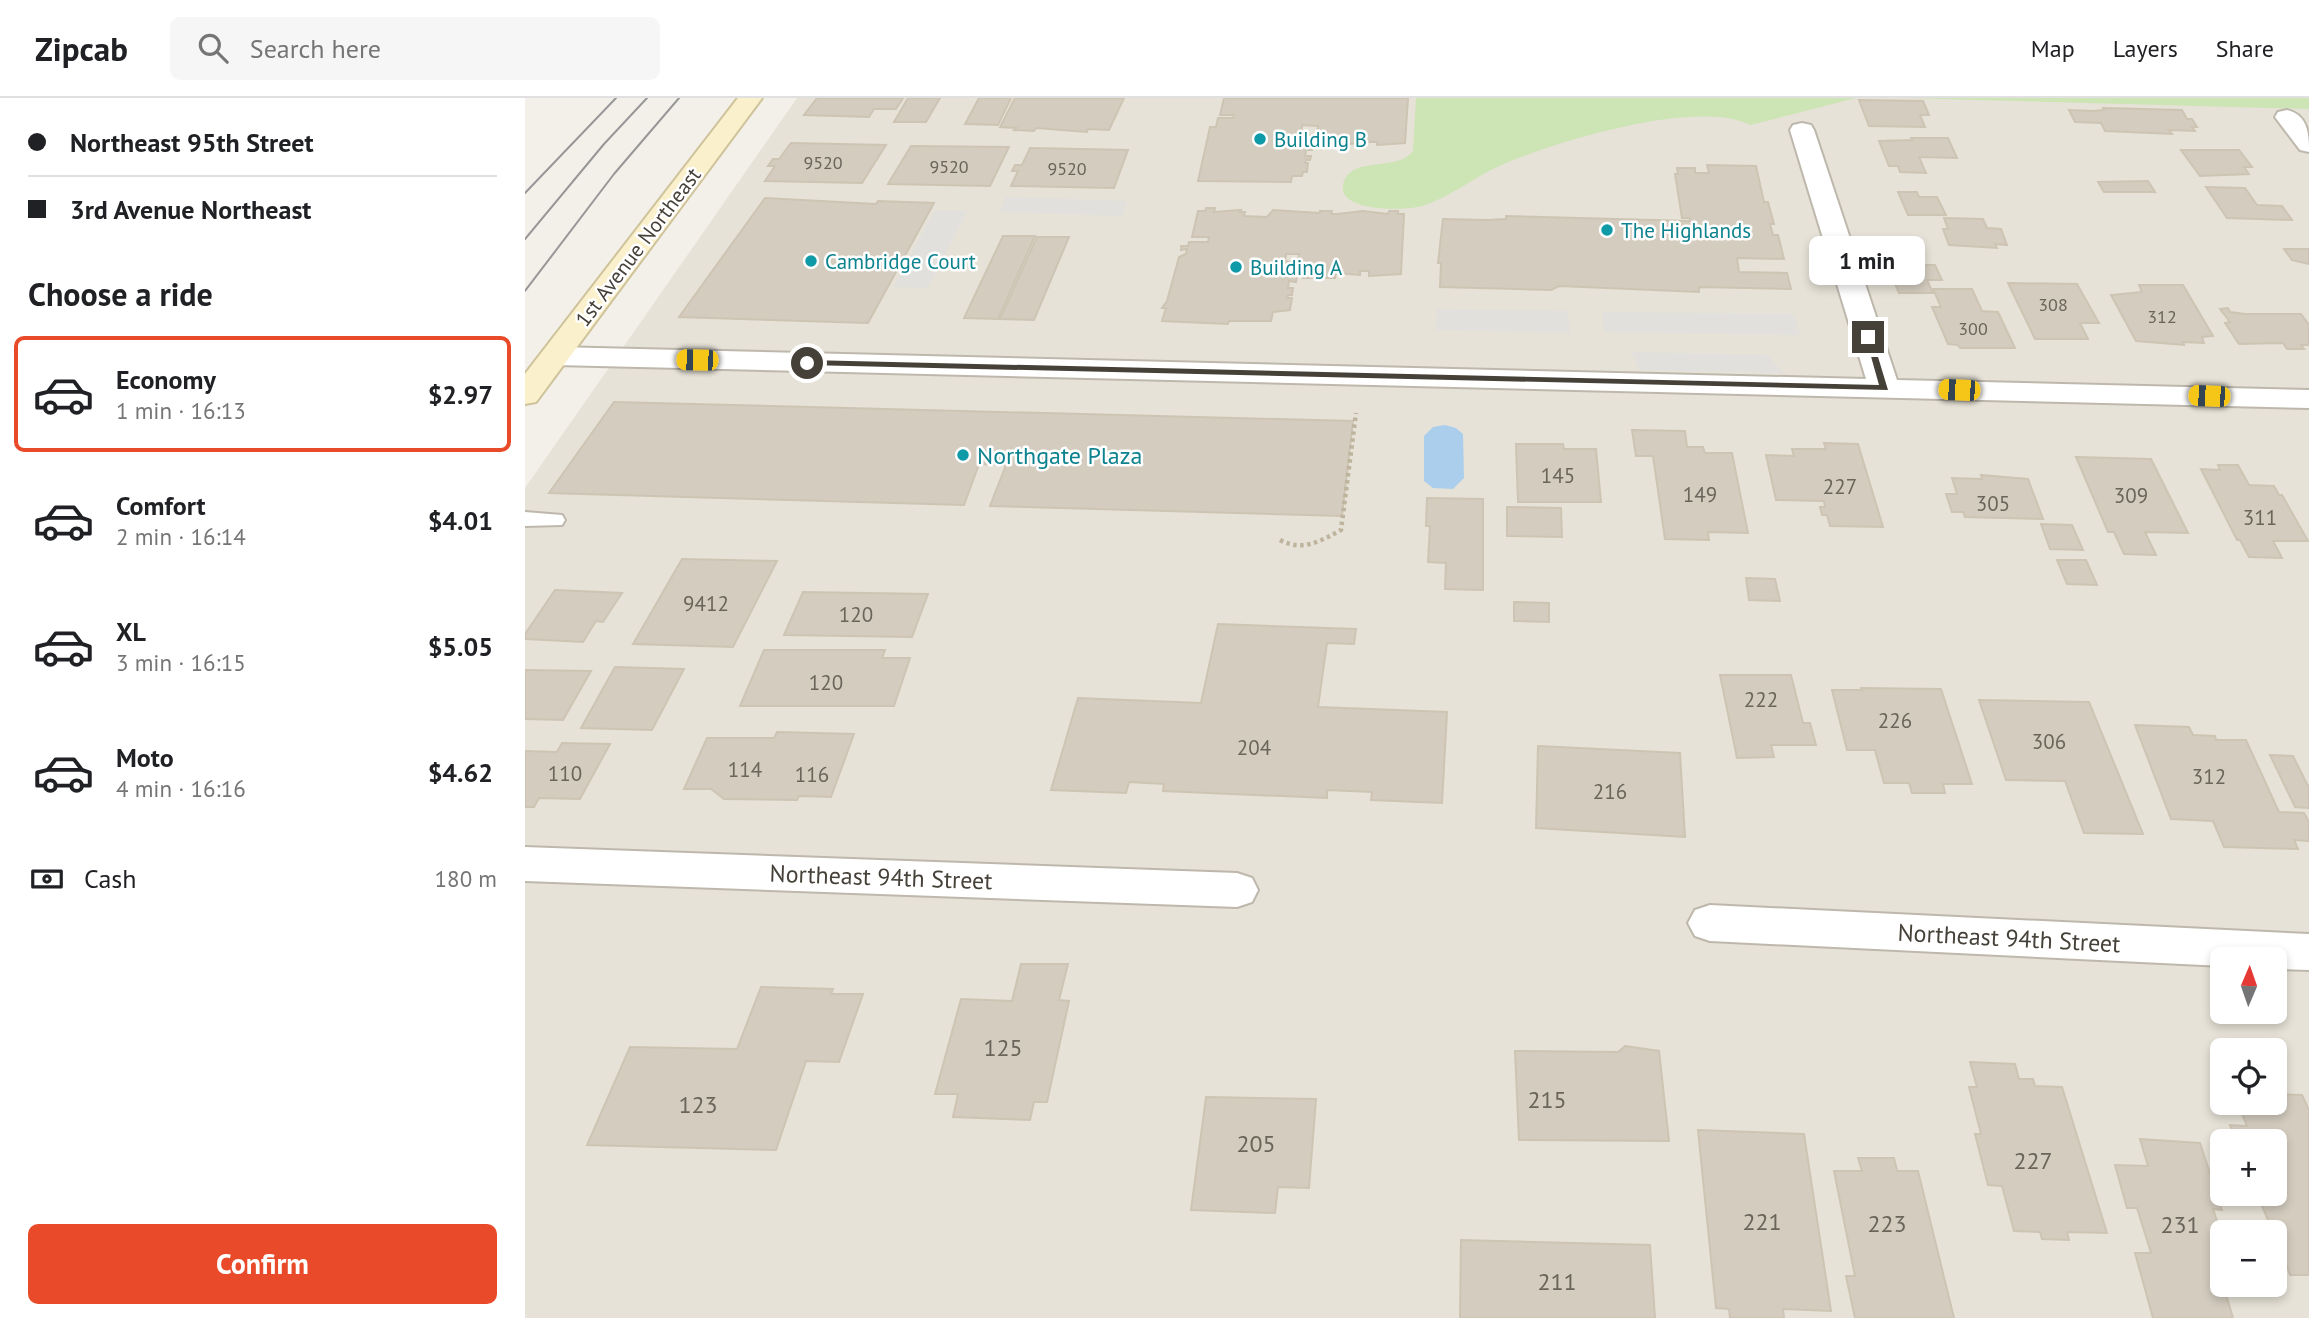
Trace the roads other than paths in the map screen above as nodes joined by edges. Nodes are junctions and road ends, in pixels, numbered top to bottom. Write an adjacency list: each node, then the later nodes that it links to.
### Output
1 (750, 98): 5 (street, 1st Avenue Northeast)
2 (2287, 117): 4 (street)
3 (1802, 131): 6 (street)
4 (2309, 145)
5 (555, 356): 6 (street); 7 (street, 1st Avenue Northeast)
6 (1884, 388): 8 (street)
7 (525, 395)
8 (2309, 399)
9 (525, 519): 10 (lane)
10 (554, 520)
11 (525, 864): 12 (street, Northeast 94th Street)
12 (1237, 890)
13 (1710, 923): 14 (street, Northeast 94th Street)
14 (2309, 952)

